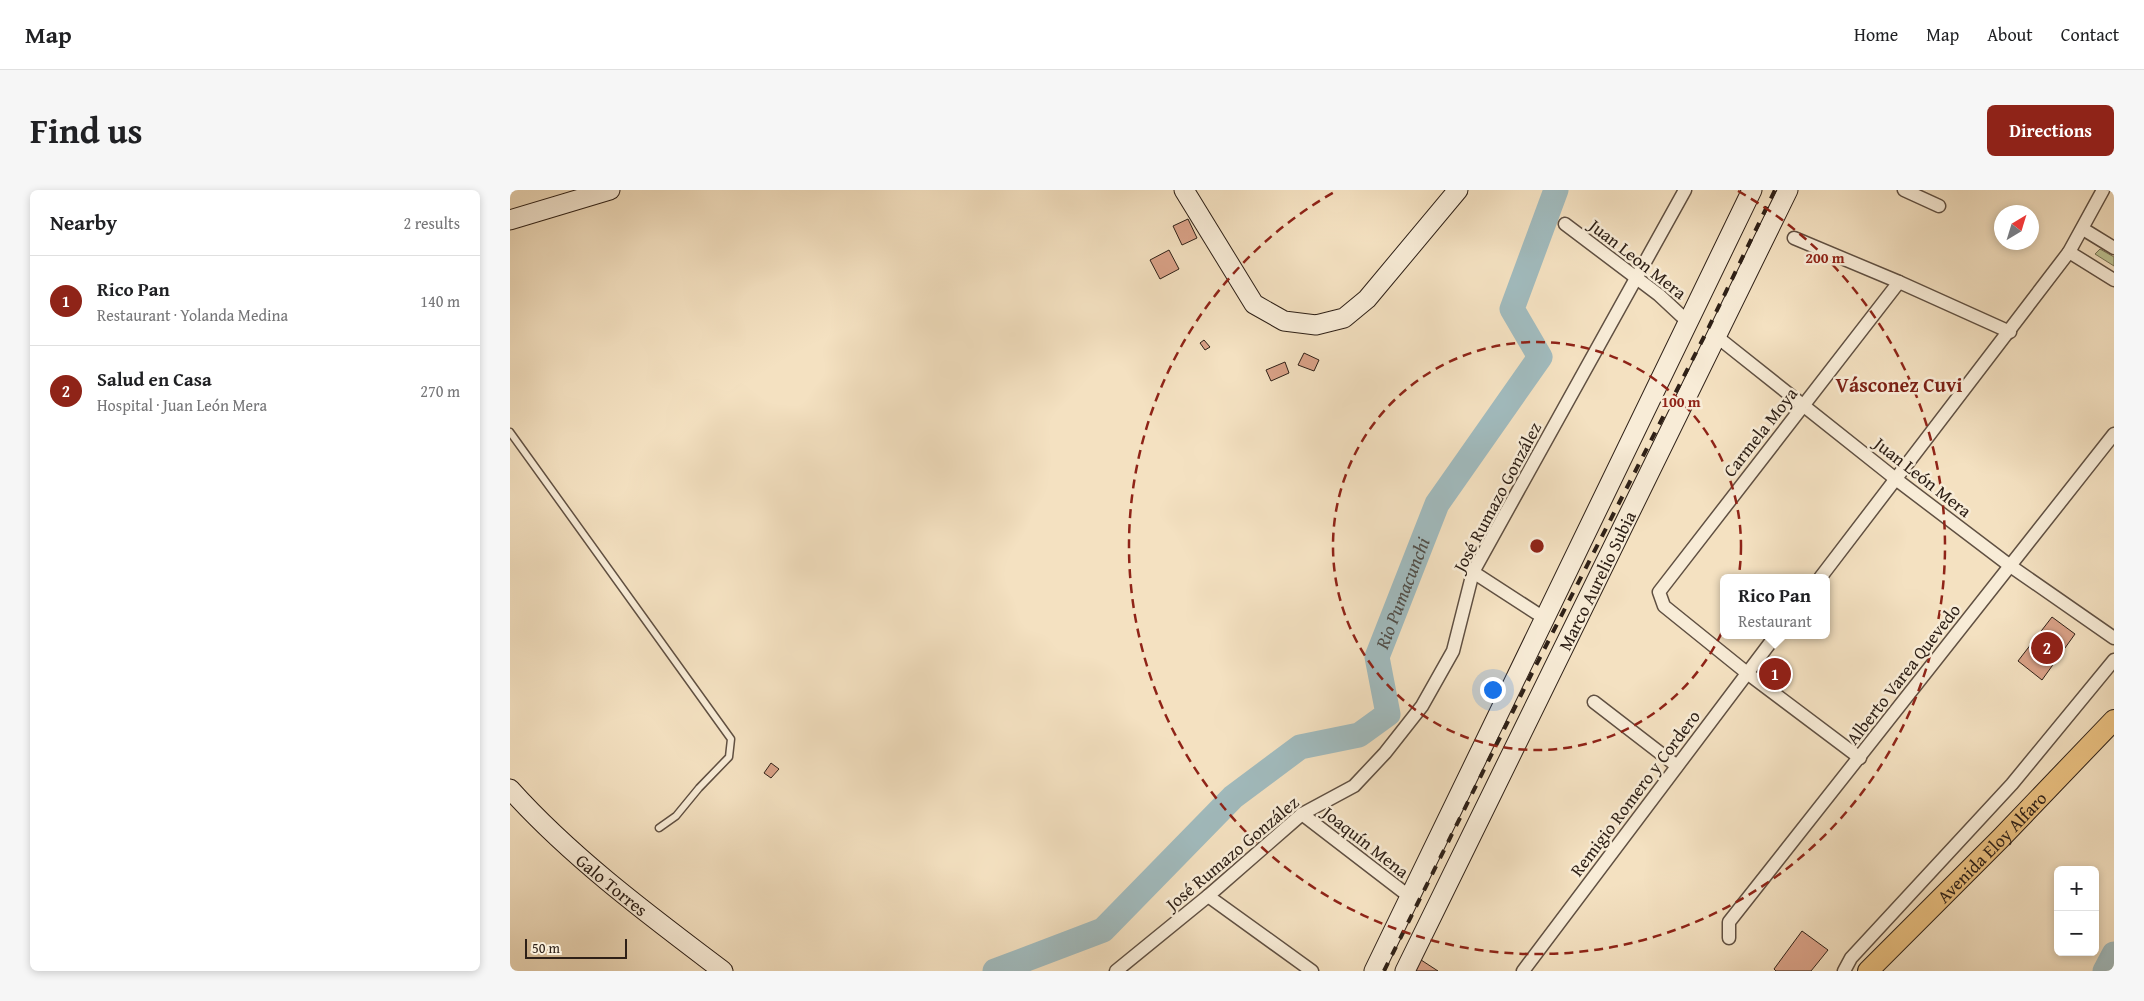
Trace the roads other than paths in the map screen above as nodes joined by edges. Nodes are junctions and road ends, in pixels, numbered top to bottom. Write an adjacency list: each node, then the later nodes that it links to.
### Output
1 (610, 190): 9 (main road)
2 (1184, 190): 3 (main road)
3 (1458, 190)
4 (1685, 190): 17 (street, José Rumazo González)
5 (1752, 190): 20 (main road, Marco Aurelio Subia)
6 (1788, 190): 22 (main road, Marco Aurelio Subia)
7 (1904, 190): 10 (street)
8 (2103, 190): 13 (street)
9 (587, 193): 11 (main road)
10 (1939, 206)
11 (510, 220)
12 (1565, 224): 17 (street, Juan Leon Mera)
13 (2083, 229): 15 (street); 16 (street)
14 (1794, 238): 19 (street)
15 (2114, 248)
16 (2069, 252): 18 (street); 21 (street)
17 (1635, 278): 20 (street, Juan Leon Mera); 28 (street, José Rumazo González)
18 (2114, 280)
19 (1899, 282): 21 (street); 23 (street, Carmela Moya)
20 (1688, 322): 30 (main road, Marco Aurelio Subia)
21 (2010, 332): 26 (street)
22 (1716, 336): 23 (street, Juan León Mera); 49 (main road, Marco Aurelio Subia)
23 (1803, 406): 26 (street, Juan León Mera); 34 (street, Carmela Moya)
24 (510, 432): 41 (lane)
25 (2114, 434): 27 (street, Alberto Varea Quevedo)
26 (1897, 480): 27 (street, Juan León Mera); 29 (street)
27 (2009, 565): 31 (street, Juan León Mera); 37 (street, Alberto Varea Quevedo)
28 (1473, 572): 30 (street); 40 (street, José Rumazo González)
29 (1823, 574)
30 (1544, 618): 43 (main road, Marco Aurelio Subia)
31 (2114, 638)
32 (1773, 639): 34 (street, Remigio Romero y Cordero)
33 (2114, 660): 51 (street)
34 (1747, 673): 37 (street); 38 (street, Remigio Romero y Cordero)
35 (1594, 702): 38 (street)
36 (2114, 720): 52 (main road, Avenida Eloy Alfaro)
37 (1860, 758): 44 (street, Alberto Varea Quevedo)
38 (1677, 766): 50 (street, Remigio Romero y Cordero)
39 (510, 789): 45 (main road, Galo Torres)
40 (1302, 814): 42 (street, José Rumazo González); 43 (street, Joaquín Mena)
41 (659, 828)
42 (1208, 896): 46 (street, José Rumazo González); 47 (street)
43 (1410, 898): 48 (main road, Marco Aurelio Subia)
44 (1730, 938)
45 (723, 971)
46 (1116, 971)
47 (1312, 971)
48 (1374, 971)
49 (1406, 971)
50 (1523, 971)
51 (1844, 971)
52 (1868, 971)

